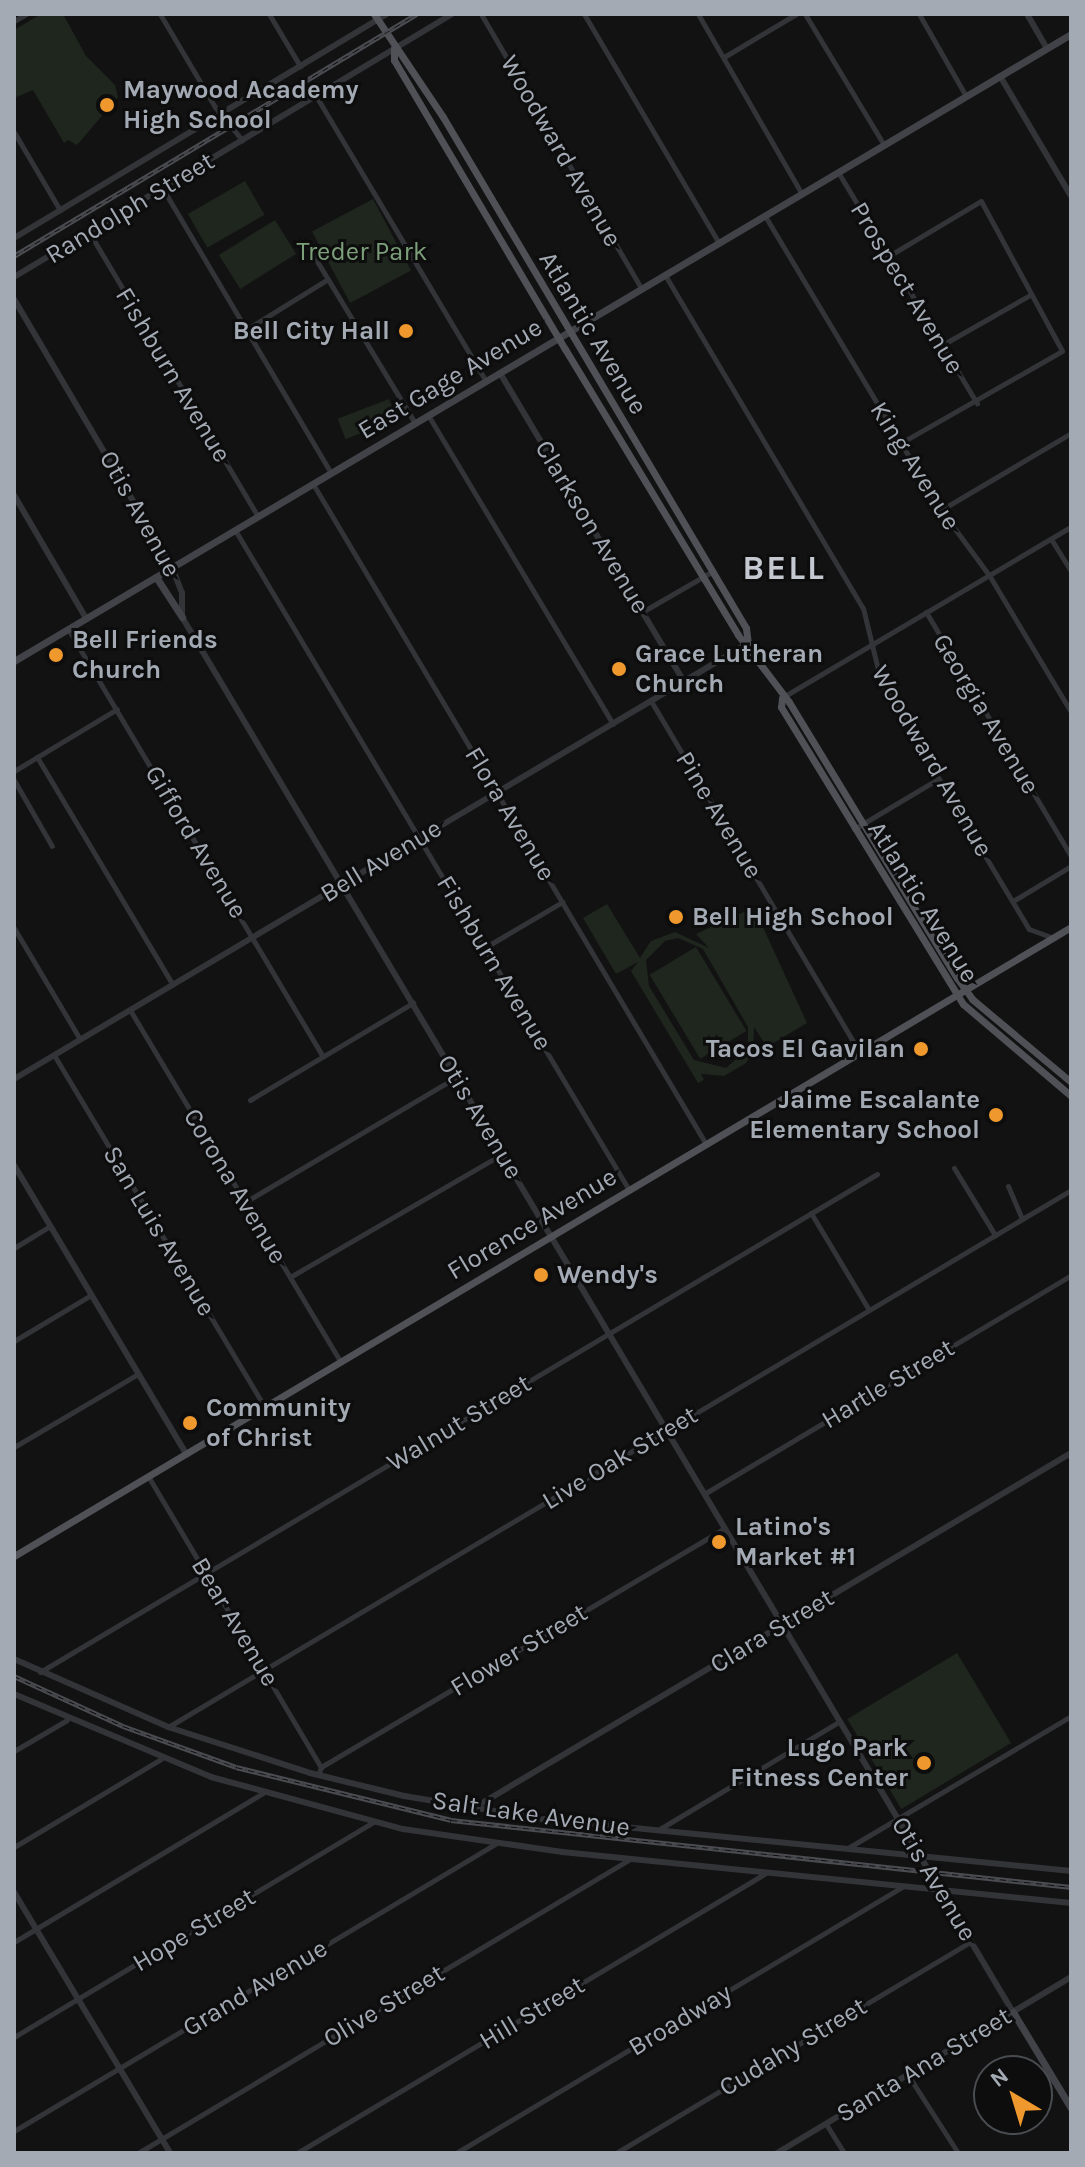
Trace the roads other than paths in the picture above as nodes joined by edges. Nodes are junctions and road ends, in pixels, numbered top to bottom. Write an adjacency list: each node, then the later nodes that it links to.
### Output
1 (26, 14): 14 (street)
2 (160, 14): 23 (street)
3 (269, 14): 19 (street)
4 (387, 14): 13 (street, Randolph Street)
5 (452, 14): 16 (street, Randolph Street)
6 (481, 14): 41 (street, Woodward Avenue)
7 (584, 14): 35 (street)
8 (698, 14): 18 (street)
9 (796, 14): 18 (street)
10 (805, 14): 26 (street)
11 (919, 14): 22 (street)
12 (1027, 14): 17 (street)
13 (377, 19): 16 (main road, Atlantic Avenue); 19 (street, Randolph Street)
14 (14, 21)
15 (1071, 34): 17 (main road, East Gage Avenue)
16 (394, 48): 21 (street, Randolph Street); 45 (main road, Atlantic Avenue); 46 (main road, Atlantic Avenue)
17 (1047, 48): 20 (main road, East Gage Avenue)
18 (724, 57): 29 (street)
19 (300, 66): 23 (street, Randolph Street)
20 (1000, 76): 22 (main road, East Gage Avenue); 30 (street)
21 (316, 96): 25 (street, Randolph Street); 49 (street)
22 (966, 96): 26 (main road, East Gage Avenue)
23 (221, 115): 25 (street); 31 (street, Randolph Street)
24 (14, 132): 31 (street)
25 (242, 141): 28 (street, Randolph Street)
26 (884, 145): 27 (main road, East Gage Avenue)
27 (838, 172): 29 (main road, East Gage Avenue); 37 (street, Prospect Avenue)
28 (163, 189): 33 (street, Randolph Street); 44 (street)
29 (802, 194): 32 (main road, East Gage Avenue)
30 (1071, 196)
31 (60, 210): 34 (street, Randolph Street)
32 (765, 216): 35 (main road, East Gage Avenue); 54 (street, King Avenue)
33 (89, 232): 39 (street, Randolph Street); 61 (street, Fishburn Avenue)
34 (14, 238)
35 (719, 243): 38 (main road, East Gage Avenue)
36 (309, 248): 40 (street)
37 (887, 257): 42 (street); 47 (street, Prospect Avenue)
38 (665, 275): 41 (main road, East Gage Avenue); 77 (street, Woodward Avenue)
39 (14, 277)
40 (328, 279): 44 (street); 52 (street)
41 (642, 289): 45 (main road, East Gage Avenue)
42 (1030, 295): 47 (street); 50 (street)
43 (14, 299): 65 (street, Otis Avenue)
44 (247, 329): 55 (street)
45 (569, 332): 46 (main road, East Gage Avenue); 59 (main road, Atlantic Avenue)
46 (558, 338): 48 (main road, East Gage Avenue); 57 (main road, Atlantic Avenue)
47 (942, 345): 50 (street, Prospect Avenue)
48 (500, 373): 49 (main road, East Gage Avenue); 71 (street, Clarkson Avenue)
49 (486, 381): 51 (main road, East Gage Avenue)
50 (977, 403): 54 (street)
51 (428, 415): 52 (main road, East Gage Avenue); 84 (street)
52 (415, 423): 55 (main road, East Gage Avenue)
53 (1071, 433): 60 (street)
54 (901, 443): 60 (street, King Avenue)
55 (331, 473): 56 (main road, East Gage Avenue)
56 (313, 484): 61 (main road, East Gage Avenue); 89 (street, Flora Avenue)
57 (651, 487): 59 (main road); 68 (main road, Atlantic Avenue)
58 (14, 495): 74 (street)
59 (672, 504): 66 (main road, Atlantic Avenue)
60 (941, 510): 69 (street, King Avenue)
61 (258, 517): 63 (main road, East Gage Avenue)
62 (1071, 527): 64 (street)
63 (235, 530): 65 (main road, East Gage Avenue); 92 (street, Fishburn Avenue)
64 (1051, 539): 67 (street); 69 (street)
65 (172, 567): 70 (main road, East Gage Avenue); 73 (street, Otis Avenue)
66 (713, 571): 68 (street); 76 (main road, Atlantic Avenue)
67 (1071, 571)
68 (704, 575): 71 (street); 76 (main road, Atlantic Avenue)
69 (989, 575): 72 (street); 83 (street, King Avenue)
70 (156, 577): 73 (main road); 74 (main road, East Gage Avenue)
71 (642, 612): 79 (street, Clarkson Avenue)
72 (926, 612): 77 (street); 94 (street, Georgia Avenue)
73 (182, 617): 96 (street, Otis Avenue)
74 (86, 618): 75 (main road, East Gage Avenue)
75 (68, 629): 78 (main road, East Gage Avenue); 82 (street, Gifford Avenue)
76 (748, 644): 79 (street, Bell Avenue); 80 (main road, Atlantic Avenue)
77 (870, 646): 80 (street); 87 (street, Woodward Avenue)
78 (14, 661)
79 (684, 682): 81 (street, Bell Avenue)
80 (782, 698): 90 (main road, Atlantic Avenue); 91 (main road, Atlantic Avenue)
81 (651, 701): 84 (street, Bell Avenue); 110 (street, Pine Avenue)
82 (117, 709): 85 (street); 101 (street, Gifford Avenue)
83 (1071, 712)
84 (613, 724): 89 (street, Bell Avenue)
85 (37, 757): 86 (street); 104 (street)
86 (14, 771)
87 (938, 779): 90 (street); 97 (street, Woodward Avenue)
88 (14, 780): 93 (street)
89 (497, 793): 92 (street, Bell Avenue); 98 (street, Flora Avenue)
90 (863, 823): 91 (street); 105 (main road, Atlantic Avenue)
91 (854, 829): 106 (main road, Atlantic Avenue)
92 (419, 839): 96 (street, Bell Avenue); 103 (street, Fishburn Avenue)
93 (52, 846)
94 (1071, 856)
95 (1071, 866): 97 (street)
96 (342, 884): 101 (street, Bell Avenue); 107 (street, Otis Avenue)
97 (1013, 901): 102 (street, Woodward Avenue)
98 (562, 902): 103 (street); 118 (street, Flora Avenue)
99 (1071, 927): 102 (main road, Florence Avenue)
100 (14, 928): 109 (street)
101 (252, 938): 104 (street, Bell Avenue); 112 (street, Gifford Avenue)
102 (1054, 938): 105 (main road, Florence Avenue)
103 (484, 948): 124 (street, Fishburn Avenue)
104 (173, 985): 108 (street, Bell Avenue)
105 (966, 990): 106 (main road, Florence Avenue); 115 (main road, Atlantic Avenue)
106 (957, 995): 110 (main road, Florence Avenue); 116 (main road, Atlantic Avenue)
107 (413, 1003): 112 (street); 113 (street, Otis Avenue)
108 (130, 1010): 109 (street, Bell Avenue); 126 (street, Corona Avenue)
109 (80, 1039): 111 (street, Bell Avenue)
110 (860, 1053): 118 (main road, Florence Avenue)
111 (54, 1055): 114 (street, Bell Avenue); 141 (street, San Luis Avenue)
112 (323, 1056): 117 (street)
113 (456, 1077): 119 (street, Otis Avenue); 126 (street)
114 (14, 1079)
115 (1071, 1082)
116 (1071, 1096)
117 (250, 1100)
118 (706, 1144): 124 (main road, Florence Avenue)
119 (502, 1154): 131 (street, Otis Avenue); 134 (street)
120 (14, 1165): 129 (street)
121 (954, 1168): 130 (street)
122 (877, 1174): 127 (street, Walnut Street)
123 (1008, 1186): 128 (street)
124 (629, 1190): 131 (main road, Florence Avenue)
125 (1071, 1190): 128 (street, Live Oak Street)
126 (245, 1202): 134 (street, Corona Avenue)
127 (811, 1213): 136 (street); 137 (street, Walnut Street)
128 (1022, 1219): 130 (street, Live Oak Street)
129 (50, 1226): 132 (street); 135 (street)
130 (995, 1235): 136 (street, Live Oak Street)
131 (551, 1237): 137 (street, Otis Avenue); 139 (main road, Florence Avenue)
132 (14, 1248)
133 (1071, 1275): 147 (street, Hartle Street)
134 (290, 1277): 139 (street, Corona Avenue)
135 (91, 1295): 138 (street); 140 (street)
136 (869, 1310): 142 (street, Live Oak Street)
137 (609, 1334): 142 (street, Otis Avenue); 150 (street, Walnut Street)
138 (14, 1341)
139 (341, 1362): 141 (main road, Florence Avenue)
140 (138, 1374): 143 (street); 145 (street)
141 (265, 1407): 145 (main road, Florence Avenue)
142 (667, 1430): 147 (street, Otis Avenue); 153 (street, Live Oak Street)
143 (14, 1447)
144 (1071, 1453): 151 (street, Clara Street)
145 (186, 1454): 146 (main road, Florence Avenue)
146 (148, 1476): 149 (main road, Florence Avenue); 150 (street, Bear Avenue)
147 (704, 1494): 148 (street, Otis Avenue)
148 (725, 1528): 151 (street, Otis Avenue); 162 (street, Flower Street)
149 (14, 1556)
150 (206, 1573): 153 (street, Bear Avenue); 154 (street, Walnut Street)
151 (782, 1624): 158 (street, Otis Avenue); 165 (street, Clara Street)
152 (14, 1659): 154 (street, Salt Lake Avenue)
153 (263, 1670): 159 (street, Live Oak Street); 162 (street, Bear Avenue)
154 (40, 1672): 159 (street, Salt Lake Avenue)
155 (14, 1694): 157 (street, Salt Lake Avenue)
156 (1071, 1716): 166 (street)
157 (67, 1720): 160 (street); 161 (street, Salt Lake Avenue)
158 (840, 1721): 166 (street, Otis Avenue); 168 (street)
159 (168, 1727): 163 (street, Salt Lake Avenue)
160 (14, 1751)
161 (161, 1759): 164 (street, Salt Lake Avenue); 170 (street)
162 (321, 1767): 163 (street)
163 (318, 1775): 165 (street, Salt Lake Avenue)
164 (263, 1793): 167 (street, Salt Lake Avenue); 180 (street)
165 (472, 1809): 168 (street, Salt Lake Avenue)
166 (898, 1819): 171 (street); 172 (street, Otis Avenue)
167 (373, 1822): 169 (street, Salt Lake Avenue); 184 (street, Hope Street)
168 (657, 1830): 171 (street, Salt Lake Avenue)
169 (495, 1844): 173 (street, Salt Lake Avenue); 187 (street, Grand Avenue)
170 (14, 1847)
171 (845, 1850): 172 (street, Salt Lake Avenue)
172 (920, 1856): 174 (street, Salt Lake Avenue); 177 (street, Otis Avenue)
173 (630, 1859): 175 (street, Salt Lake Avenue); 192 (street, Olive Street)
174 (1071, 1871)
175 (766, 1873): 176 (street, Salt Lake Avenue); 195 (street, Hill Street)
176 (903, 1886): 177 (street, Salt Lake Avenue); 196 (street, Broadway)
177 (941, 1890): 179 (street, Salt Lake Avenue); 181 (street, Otis Avenue)
178 (14, 1892): 180 (street)
179 (1071, 1903)
180 (36, 1929): 182 (street); 184 (street)
181 (971, 1941): 185 (street, Otis Avenue); 197 (street, Cudahy Street)
182 (14, 1942)
183 (1071, 1977): 185 (street, Santa Ana Street)
184 (78, 1999): 186 (street, Hope Street); 187 (street)
185 (1013, 2012): 188 (street, Santa Ana Street); 189 (main road)
186 (14, 2037)
187 (120, 2069): 191 (street, Grand Avenue); 192 (street)
188 (908, 2075): 190 (street, Santa Ana Street); 200 (street)
189 (1071, 2108)
190 (826, 2124): 198 (street, Santa Ana Street); 199 (street)
191 (14, 2131)
192 (162, 2139): 193 (street, Olive Street); 194 (street)
193 (138, 2153)
194 (170, 2153)
195 (297, 2153)
196 (456, 2153)
197 (616, 2153)
198 (777, 2153)
199 (844, 2153)
200 (958, 2153)

